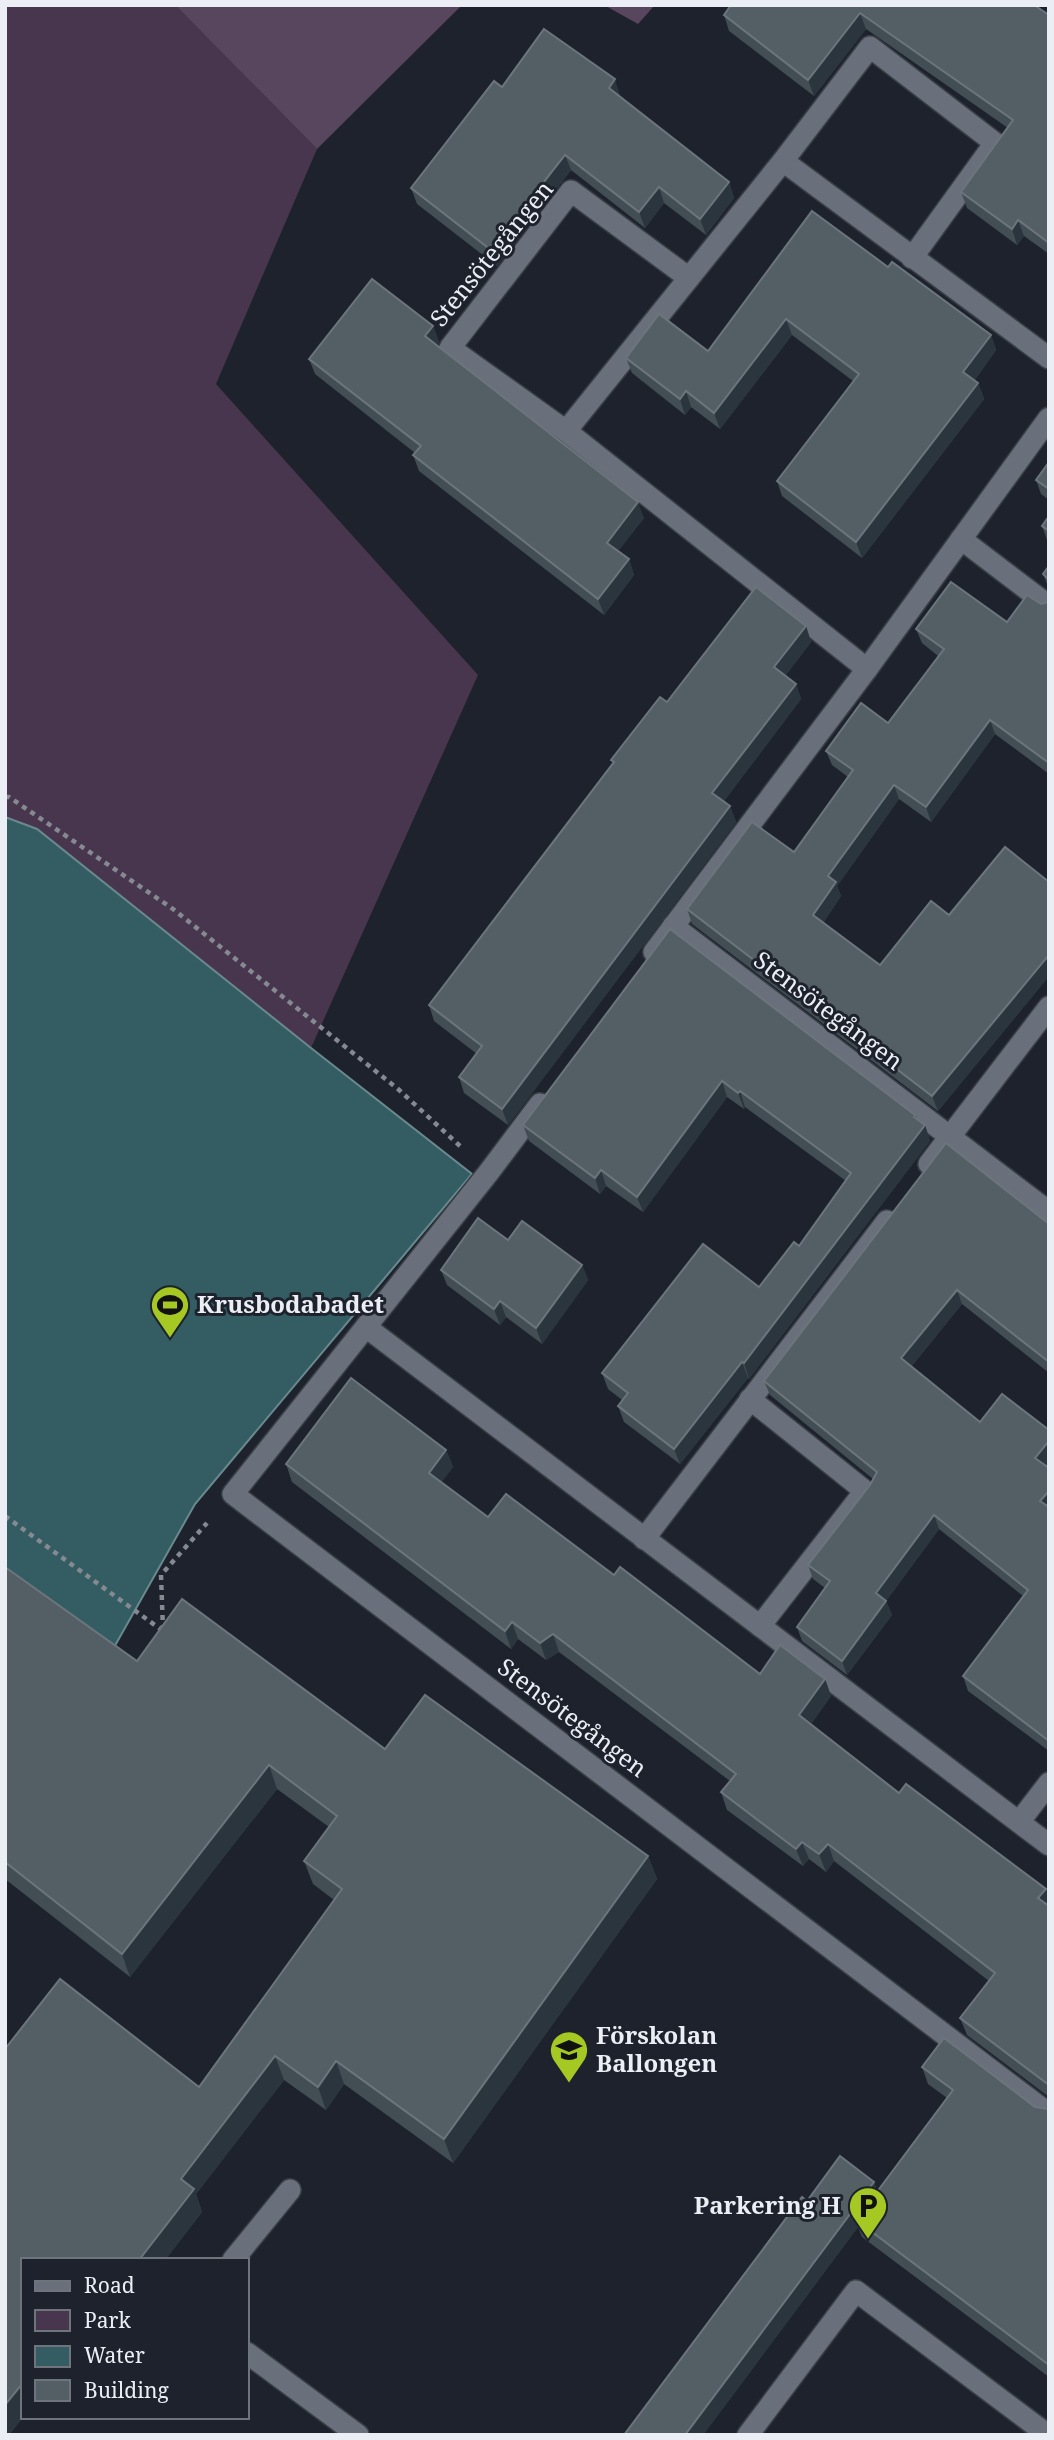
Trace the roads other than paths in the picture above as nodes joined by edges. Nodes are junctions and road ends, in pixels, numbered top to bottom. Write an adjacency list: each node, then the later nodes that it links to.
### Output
1 (783, 161): 2 (street); 2 (street); 3 (street)
2 (912, 258): 4 (street)
3 (689, 278): 6 (street); 6 (street, Stensötegången)
4 (1049, 358)
5 (1049, 418): 7 (street)
6 (566, 431): 9 (street, Stensötegången)
7 (961, 539): 8 (street); 9 (street)
8 (1049, 606)
9 (867, 669): 10 (street)
10 (673, 926): 11 (street); 14 (street, Stensötegången)
11 (640, 971)
12 (1049, 1007): 14 (street)
13 (556, 1083): 18 (street)
14 (950, 1137): 15 (street); 17 (street, Stensötegången)
15 (917, 1181)
16 (900, 1203): 19 (street)
17 (1049, 1212)
18 (366, 1326): 20 (street); 25 (street, Stensötegången)
19 (750, 1399): 20 (street); 21 (street)
20 (644, 1539): 21 (street)
21 (760, 1626): 23 (street)
22 (1049, 1783): 23 (street)
23 (1019, 1822): 24 (street)
24 (1049, 1845)
25 (1049, 2114)
26 (290, 2190): 27 (street)
27 (235, 2258)
28 (248, 2354): 29 (street)
29 (358, 2435)
30 (748, 2435): 31 (street)
31 (1048, 2435)

